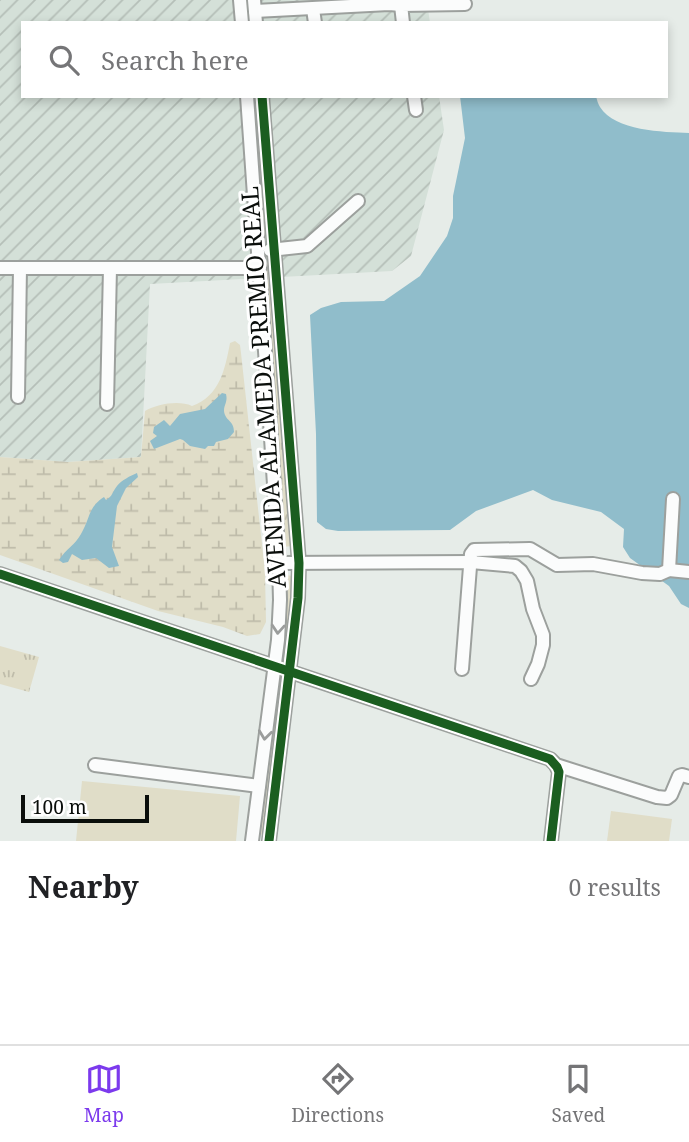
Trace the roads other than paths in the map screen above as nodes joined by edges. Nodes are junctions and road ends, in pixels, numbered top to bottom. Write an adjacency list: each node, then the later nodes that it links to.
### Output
1 (240, 0): 6 (street)
2 (401, 3): 3 (street); 4 (street); 8 (street)
3 (465, 4)
4 (313, 9): 5 (street); 7 (street)
5 (255, 11)
6 (242, 21)
7 (315, 21)
8 (404, 21)
9 (247, 98): 13 (street, AVENIDA ALAMEDA PREMIO REAL)
10 (262, 98): 12 (street, AVENIDA ALAMEDA PREMIO REAL)
11 (358, 201): 12 (street)
12 (275, 249): 13 (street); 23 (street, AVENIDA ALAMEDA PREMIO REAL)
13 (258, 251): 17 (street, AVENIDA ALAMEDA PREMIO REAL)
14 (0, 268): 15 (street)
15 (20, 268): 16 (street); 18 (street)
16 (110, 268): 17 (street); 19 (street)
17 (260, 268): 22 (street, AVENIDA ALAMEDA PREMIO REAL)
18 (18, 397)
19 (107, 404)
20 (673, 499): 24 (street)
21 (471, 562): 23 (street); 24 (street); 28 (street); 30 (street)
22 (279, 563): 23 (street); 27 (street, AVENIDA ALAMEDA PREMIO REAL, one-way to 27)
23 (299, 563): 29 (street, AVENIDA ALAMEDA PREMIO REAL)
24 (665, 572): 25 (street)
25 (689, 572)
26 (0, 574): 27 (street)
27 (274, 668): 29 (street); 34 (street, AVENIDA ALAMEDA PREMIO REAL, one-way to 34)
28 (462, 669)
29 (289, 672): 32 (street); 36 (street, AVENIDA ALAMEDA PREMIO REAL)
30 (531, 679)
31 (95, 765): 34 (street)
32 (556, 765): 33 (street); 37 (street)
33 (689, 777)
34 (259, 786): 35 (street, AVENIDA ALAMEDA PREMIO REAL)
35 (252, 841)
36 (269, 841)
37 (551, 841)

